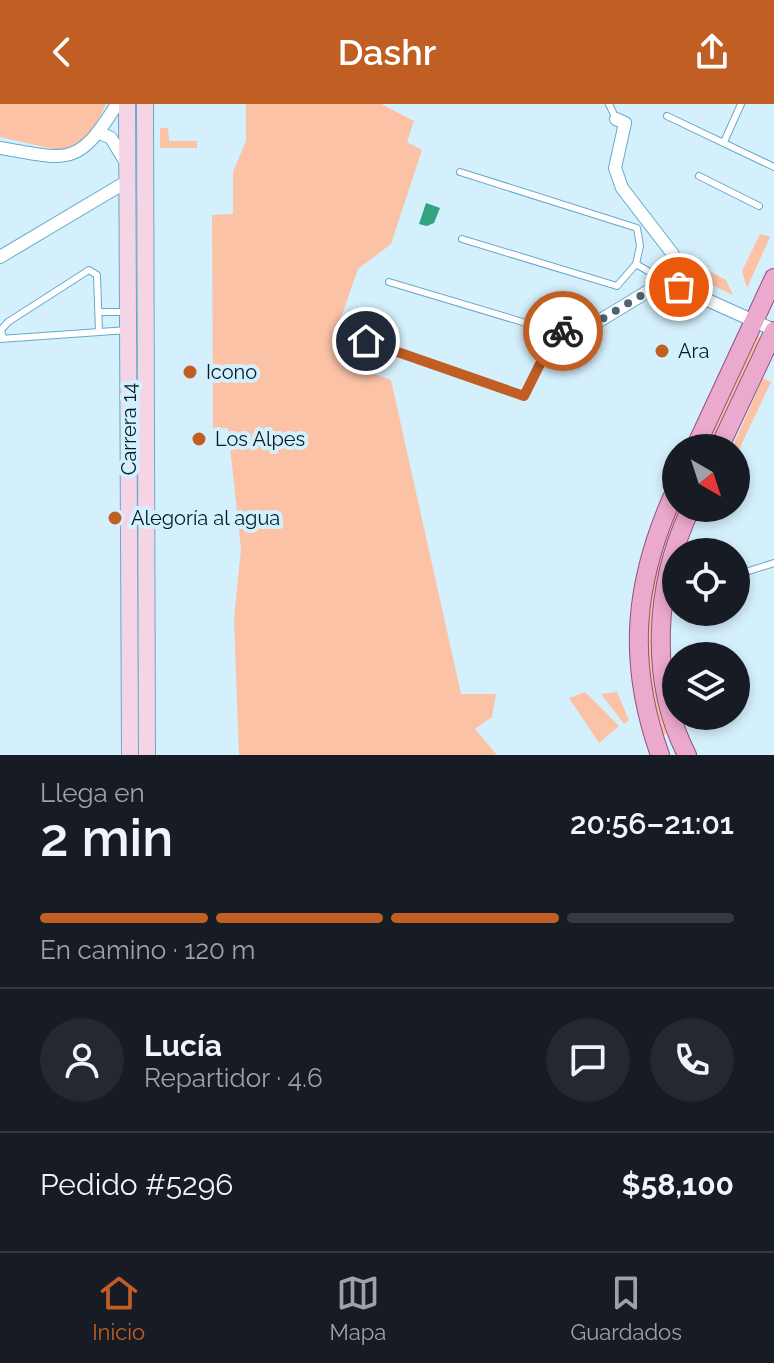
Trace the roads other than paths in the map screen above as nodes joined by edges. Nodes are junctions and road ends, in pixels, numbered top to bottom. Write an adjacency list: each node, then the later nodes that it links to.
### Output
1 (117, 104): 8 (street)
2 (127, 104): 11 (main road, Carrera 14)
3 (145, 104): 42 (main road, Carrera 14)
4 (609, 104): 7 (lane)
5 (741, 104): 9 (lane)
6 (667, 116): 9 (lane)
7 (616, 119): 23 (street)
8 (100, 133): 10 (street); 11 (street)
9 (724, 142): 12 (lane)
10 (0, 148)
11 (127, 164): 15 (main road, Carrera 14)
12 (774, 167)
13 (460, 172): 19 (lane)
14 (699, 176): 16 (lane)
15 (126, 182): 18 (street); 25 (main road, Carrera 14)
16 (759, 206)
17 (462, 239): 19 (lane)
18 (0, 257)
19 (636, 264): 21 (lane)
20 (774, 278): 26 (main road)
21 (665, 281): 23 (street); 27 (street)
22 (389, 282): 31 (lane)
23 (694, 293): 26 (street)
24 (99, 312): 25 (lane); 30 (lane); 32 (lane)
25 (129, 312): 28 (main road, Carrera 14)
26 (754, 321): 29 (street); 34 (main road)
27 (589, 327): 31 (lane)
28 (129, 330): 30 (lane); 41 (main road, Carrera 14)
29 (774, 330): 35 (main road)
30 (99, 332): 32 (lane)
31 (556, 332): 33 (lane)
32 (2, 338)
33 (366, 341)
34 (702, 434)
35 (726, 434)
36 (663, 522): 43 (main road)
37 (774, 563): 38 (lane)
38 (750, 571)
39 (667, 626): 40 (main road)
40 (685, 751): 43 (lane)
41 (130, 755)
42 (147, 755)
43 (662, 755)

